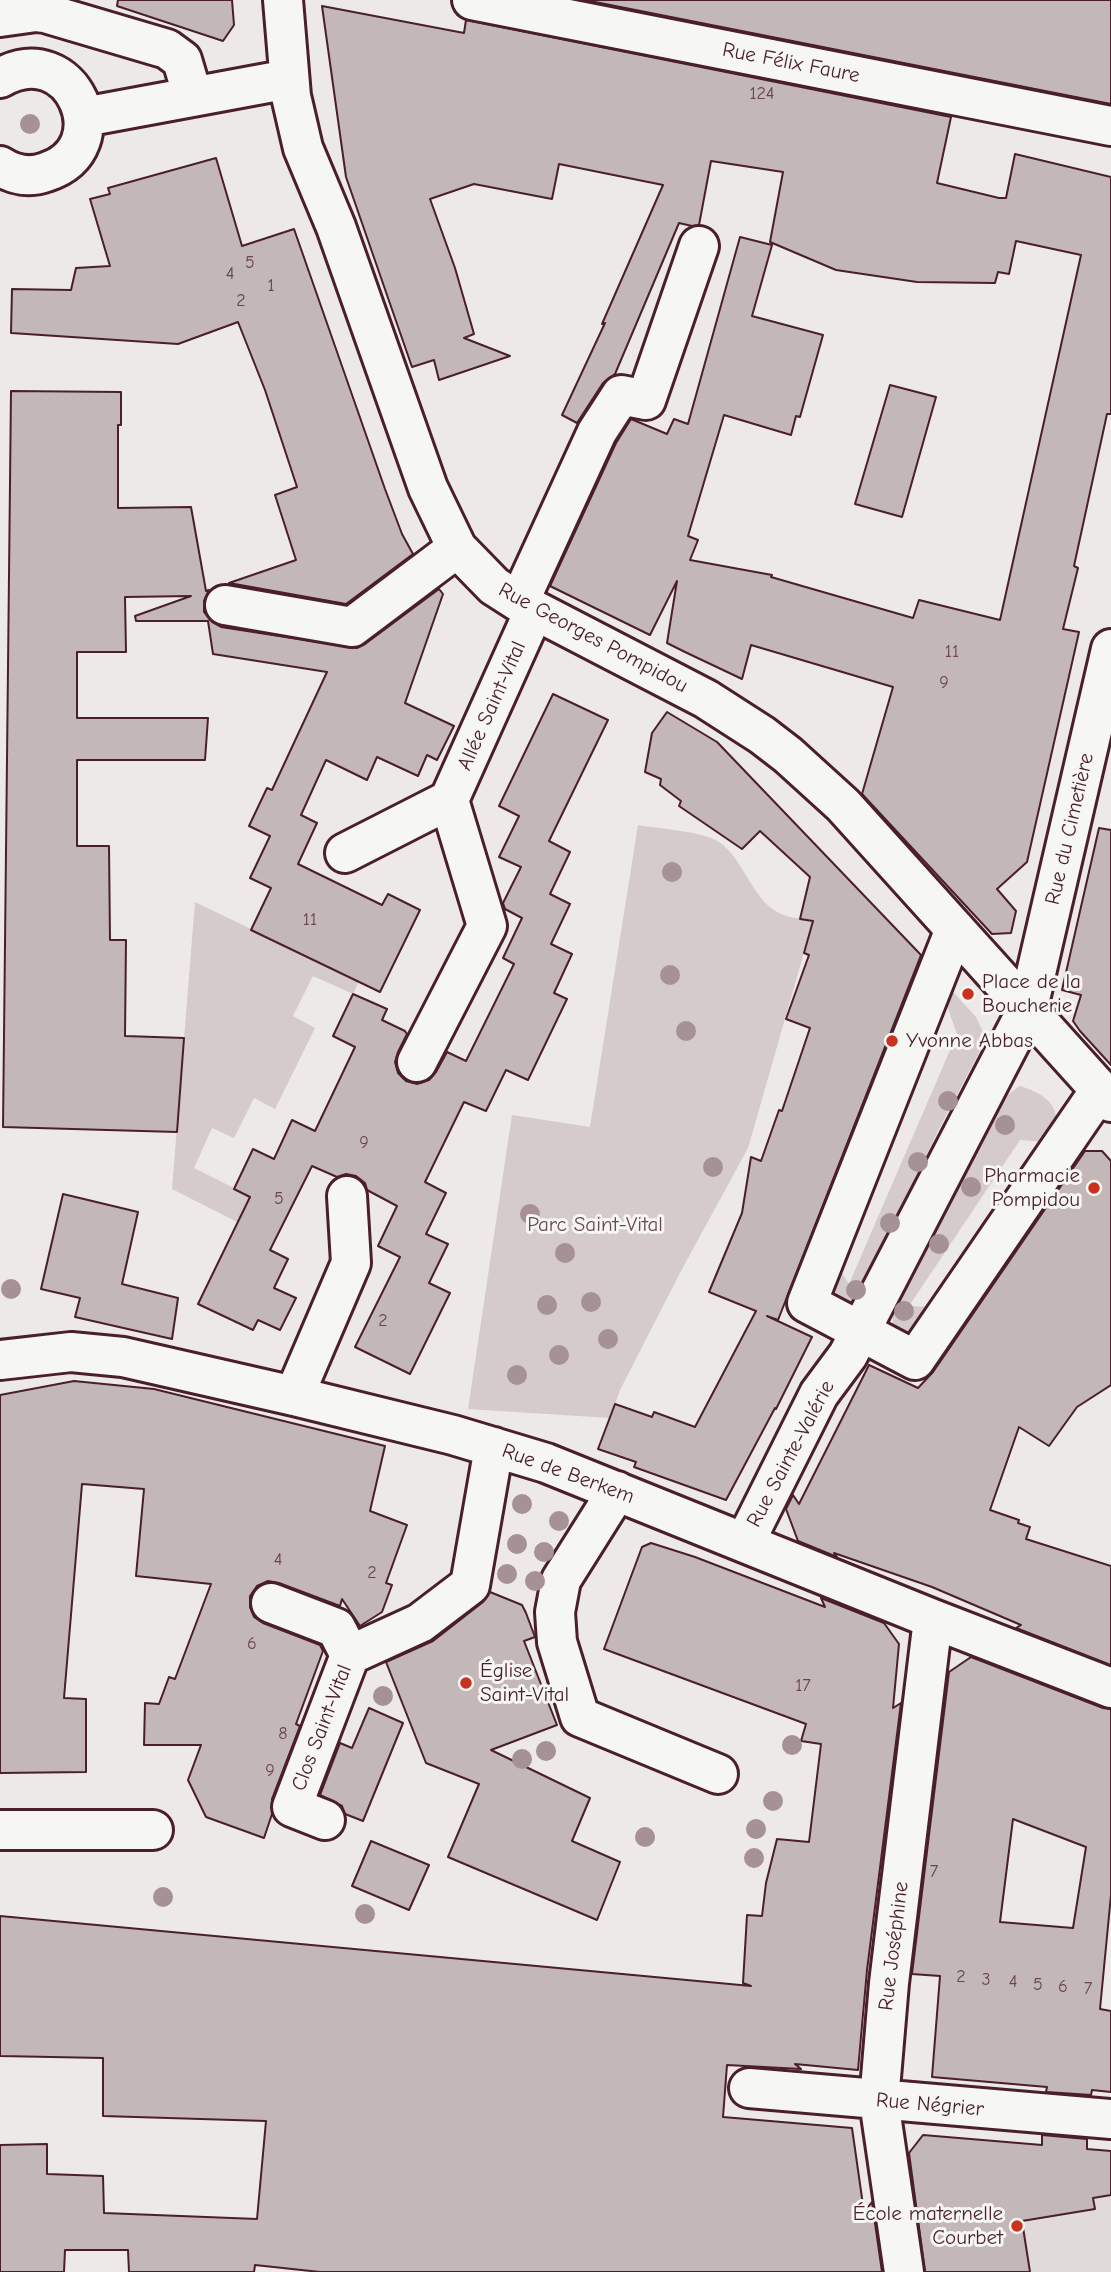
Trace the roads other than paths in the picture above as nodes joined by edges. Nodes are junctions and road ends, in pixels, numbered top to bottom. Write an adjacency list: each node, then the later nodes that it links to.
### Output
1 (283, 0): 5 (street, Rue Georges Pompidou)
2 (472, 0): 8 (street, Rue Félix Faure)
3 (0, 17): 6 (street)
4 (3, 66): 7 (street)
5 (289, 79): 6 (street); 11 (street, Rue Georges Pompidou)
6 (193, 97): 7 (street)
7 (84, 117): 9 (street)
8 (1111, 126)
9 (6, 181)
10 (699, 246): 13 (street, Allée Saint-Vital)
11 (457, 548): 12 (street); 13 (street, Rue Georges Pompidou)
12 (225, 605)
13 (526, 607): 15 (street, Allée Saint-Vital); 17 (street, Rue Georges Pompidou)
14 (1111, 649): 18 (street, Rue du Cimetière)
15 (449, 800): 16 (street); 19 (street)
16 (345, 853)
17 (955, 929): 18 (street, Rue Georges Pompidou); 22 (street)
18 (1028, 1009): 20 (street, Rue Georges Pompidou); 22 (street)
19 (417, 1062)
20 (1106, 1096): 22 (street)
21 (347, 1196): 24 (street)
22 (860, 1331): 27 (street, Rue Sainte-Valérie)
23 (0, 1360): 24 (street, Rue de Berkem)
24 (294, 1396): 25 (street, Rue de Berkem)
25 (494, 1447): 26 (street, Rue de Berkem); 30 (street, Clos Saint-Vital)
26 (617, 1490): 27 (street, Rue de Berkem); 32 (street)
27 (745, 1542): 29 (street, Rue de Berkem)
28 (271, 1603): 30 (street, Clos Saint-Vital)
29 (933, 1619): 31 (street, Rue de Berkem); 37 (street, Rue Joséphine)
30 (350, 1655): 33 (street, Clos Saint-Vital)
31 (1111, 1688)
32 (718, 1774)
33 (325, 1820)
34 (0, 1830): 35 (street)
35 (153, 1830)
36 (749, 2088): 37 (street, Rue Négrier)
37 (879, 2101): 38 (street, Rue Négrier); 39 (street, Rue Joséphine)
38 (1111, 2119)
39 (904, 2272)

